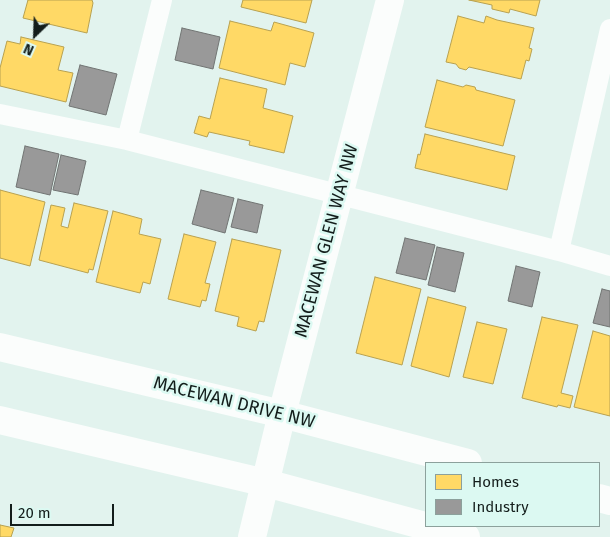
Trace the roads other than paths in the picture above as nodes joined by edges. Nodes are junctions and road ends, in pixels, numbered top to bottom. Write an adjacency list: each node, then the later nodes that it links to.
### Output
1 (162, 0): 5 (lane)
2 (390, 0): 6 (street, MACEWAN GLEN WAY NW)
3 (610, 29): 7 (lane)
4 (0, 114): 5 (lane)
5 (127, 140): 6 (lane)
6 (339, 196): 7 (lane); 10 (street, MACEWAN GLEN WAY NW)
7 (559, 251): 8 (lane)
8 (610, 266)
9 (0, 347): 10 (street, MACEWAN DRIVE NW)
10 (282, 414): 12 (street, MACEWAN DRIVE NW); 13 (street, MACEWAN GLEN WAY NW)
11 (0, 420): 13 (street)
12 (464, 462)
13 (266, 483): 14 (street); 16 (street, MACEWAN GLEN WAY NW)
14 (425, 526)
15 (429, 527): 17 (street)
16 (252, 537)
17 (466, 537)

